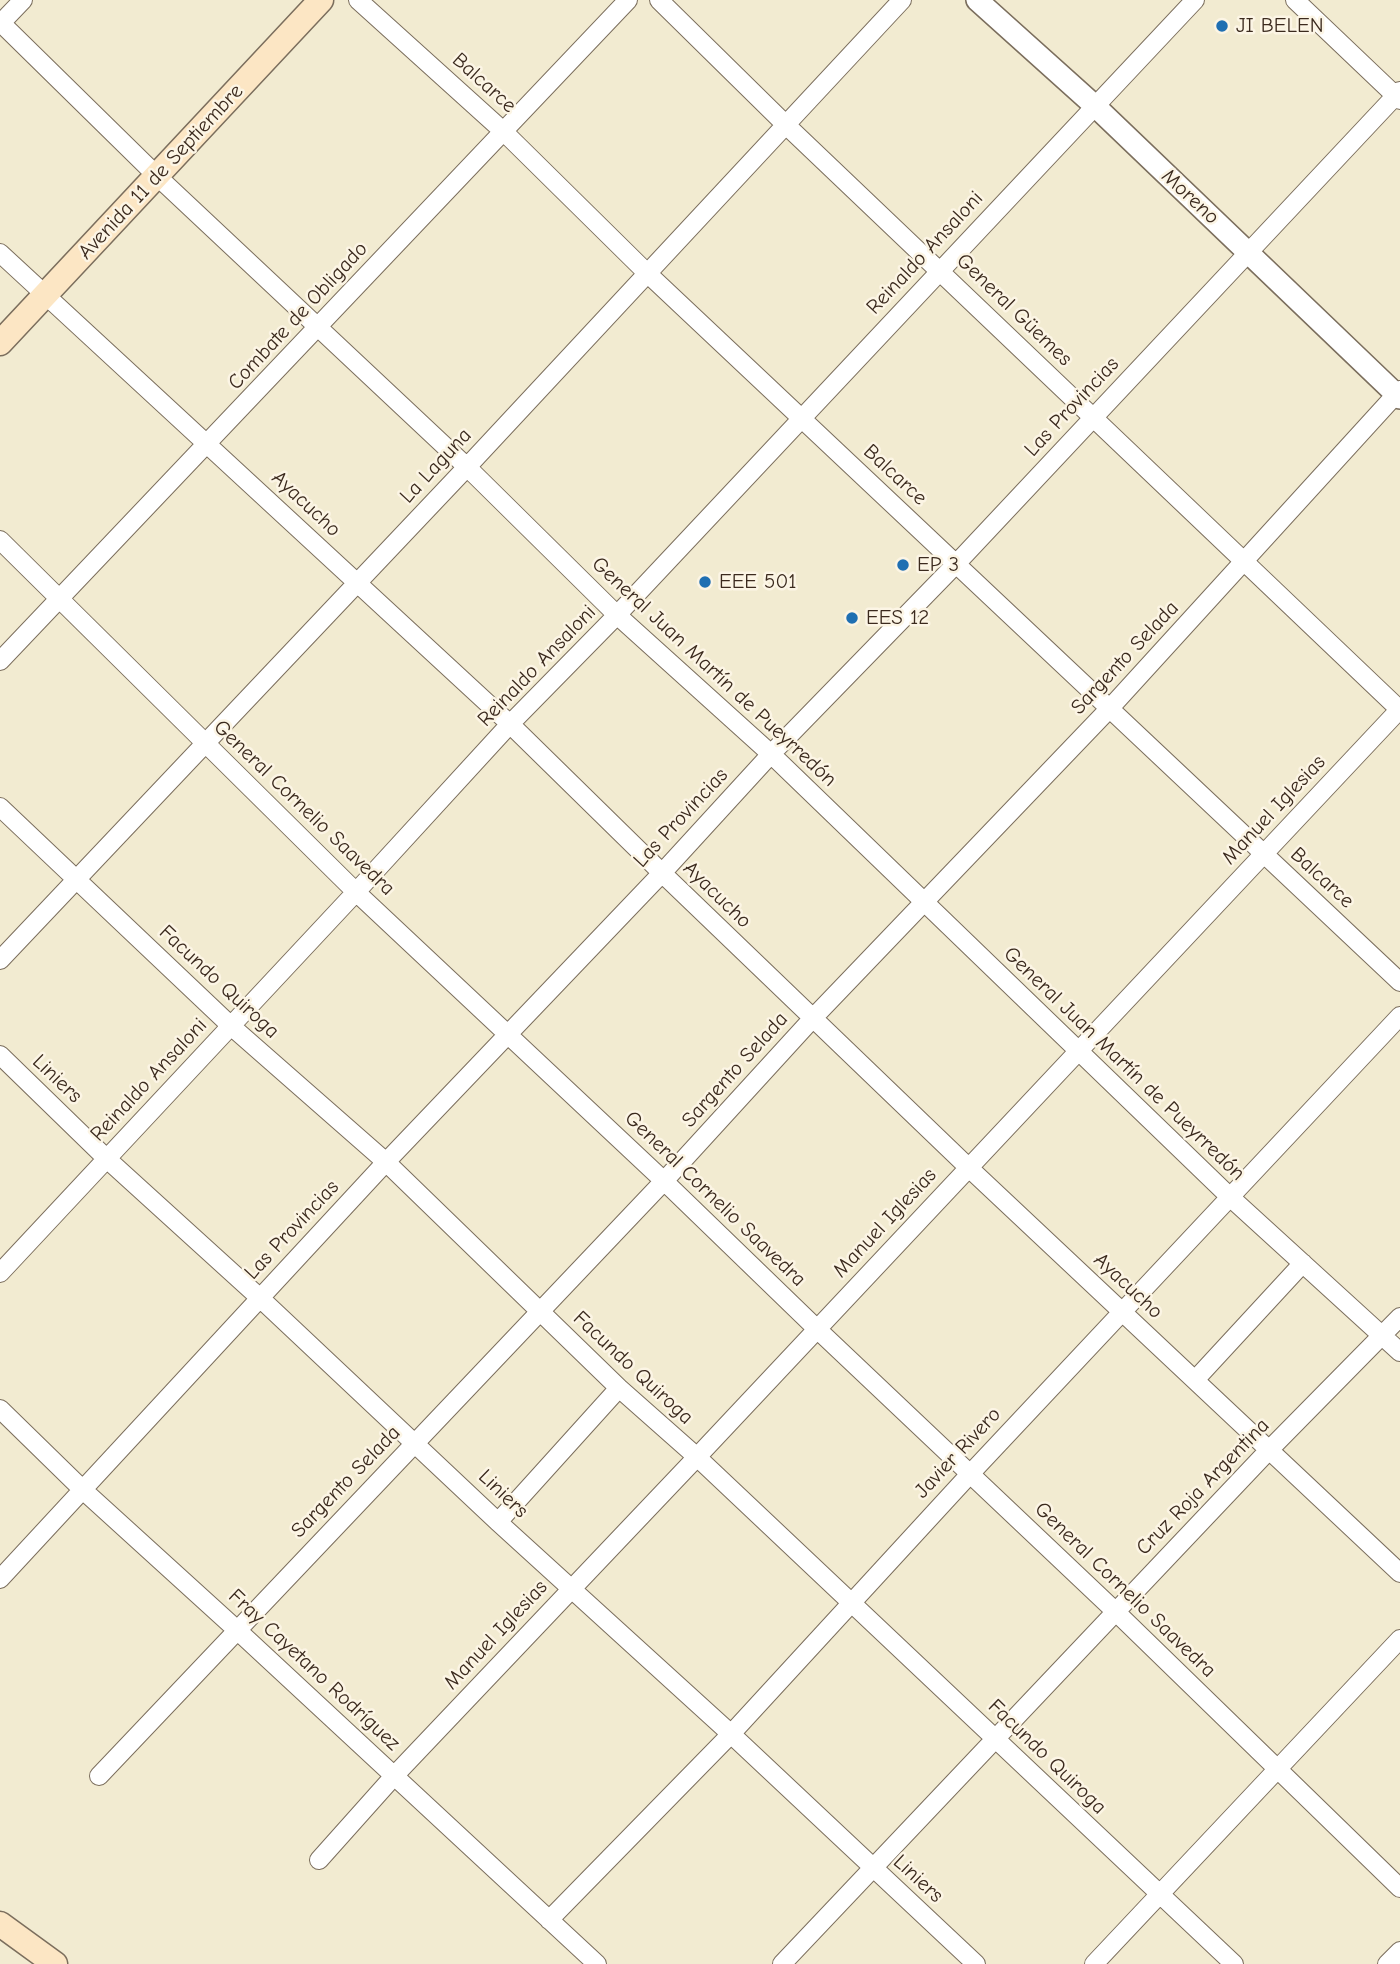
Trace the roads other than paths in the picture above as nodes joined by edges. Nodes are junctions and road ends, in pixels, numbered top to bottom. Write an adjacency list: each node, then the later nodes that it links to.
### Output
1 (23, 0): 10 (street)
2 (321, 0): 15 (main road, Avenida 11 de Septiembre)
3 (358, 0): 14 (street, Balcarce)
4 (628, 0): 14 (street, Combate de Obligado)
5 (659, 0): 13 (street, General Güemes)
6 (902, 0): 13 (street, La Laguna)
7 (977, 0): 12 (street, Moreno)
8 (1195, 0): 12 (street, Reinaldo Ansaloni)
9 (1295, 0): 11 (street)
10 (0, 23): 15 (street, General Juan Martín de Pueyrredón)
11 (1398, 95): 16 (street, Las Provincias)
12 (1095, 106): 16 (street, Moreno); 18 (street, Reinaldo Ansaloni)
13 (785, 124): 18 (street, General Güemes); 19 (street, La Laguna)
14 (503, 131): 19 (street, Balcarce); 21 (street, Combate de Obligado)
15 (158, 177): 20 (main road, Avenida 11 de Septiembre); 21 (street, General Juan Martín de Pueyrredón)
16 (1249, 252): 23 (street, Moreno); 25 (street, Las Provincias)
17 (0, 253): 20 (street, Ayacucho)
18 (940, 271): 24 (street, Reinaldo Ansaloni); 25 (street, General Güemes)
19 (646, 272): 24 (street, Balcarce); 27 (street, La Laguna)
20 (47, 294): 22 (main road, Avenida 11 de Septiembre); 26 (street, Ayacucho)
21 (318, 328): 26 (street, Combate de Obligado); 27 (street, General Juan Martín de Pueyrredón)
22 (0, 343)
23 (1399, 394): 29 (street, Sargento Selada)
24 (802, 418): 30 (street, Balcarce); 33 (street, Reinaldo Ansaloni)
25 (1093, 418): 29 (street, General Güemes); 30 (street, Las Provincias)
26 (209, 444): 31 (street, Ayacucho); 32 (street, Combate de Obligado)
27 (467, 467): 31 (street, La Laguna); 33 (street, General Juan Martín de Pueyrredón)
28 (0, 540): 32 (street, General Cornelio Saavedra)
29 (1245, 562): 35 (street, Sargento Selada); 36 (street, General Güemes)
30 (956, 564): 35 (street, Balcarce); 39 (street, Las Provincias)
31 (357, 582): 37 (street, Ayacucho); 38 (street, La Laguna)
32 (59, 597): 34 (street, Combate de Obligado); 38 (street, General Cornelio Saavedra)
33 (617, 615): 37 (street, Reinaldo Ansaloni); 39 (street, General Juan Martín de Pueyrredón)
34 (0, 661)
35 (1110, 708): 41 (street, Balcarce); 45 (street, Sargento Selada)
36 (1400, 709): 41 (street, Manuel Iglesias)
37 (510, 724): 42 (street, Ayacucho); 44 (street, Reinaldo Ansaloni)
38 (204, 743): 43 (street, La Laguna); 44 (street, General Cornelio Saavedra)
39 (771, 754): 42 (street, Las Provincias); 45 (street, General Juan Martín de Pueyrredón)
40 (0, 807): 43 (street, Facundo Quiroga)
41 (1264, 854): 47 (street, Balcarce); 52 (street, Manuel Iglesias)
42 (662, 873): 49 (street, Ayacucho); 51 (street, Las Provincias)
43 (77, 879): 46 (street, La Laguna); 50 (street, Facundo Quiroga)
44 (356, 892): 50 (street, Reinaldo Ansaloni); 51 (street, General Cornelio Saavedra)
45 (924, 904): 49 (street, Sargento Selada); 52 (street, General Juan Martín de Pueyrredón)
46 (0, 960)
47 (1400, 982)
48 (1400, 1016): 58 (street, Javier Rivero)
49 (813, 1018): 56 (street, Ayacucho); 57 (street, Sargento Selada)
50 (231, 1026): 54 (street, Reinaldo Ansaloni); 55 (street, Facundo Quiroga)
51 (507, 1034): 55 (street, Las Provincias); 57 (street, General Cornelio Saavedra)
52 (1078, 1050): 56 (street, Manuel Iglesias); 58 (street, General Juan Martín de Pueyrredón)
53 (0, 1055): 54 (street, Liniers)
54 (107, 1159): 60 (street, Reinaldo Ansaloni); 61 (street, Liniers)
55 (386, 1162): 61 (street, Las Provincias); 62 (street, Facundo Quiroga)
56 (968, 1167): 63 (street, Ayacucho); 65 (street, Manuel Iglesias)
57 (664, 1181): 62 (street, Sargento Selada); 65 (street, General Cornelio Saavedra)
58 (1230, 1197): 59 (street, General Juan Martín de Pueyrredón); 63 (street, Javier Rivero)
59 (1303, 1263): 66 (street, General Juan Martín de Pueyrredón); 68 (street)
60 (0, 1273)
61 (260, 1298): 71 (street, Liniers); 75 (street, Las Provincias)
62 (538, 1311): 69 (street, Facundo Quiroga); 71 (street, Sargento Selada)
63 (1122, 1312): 68 (street, Ayacucho); 74 (street, Javier Rivero)
64 (1400, 1317): 66 (street, Cruz Roja Argentina)
65 (817, 1329): 73 (street, Manuel Iglesias); 74 (street, General Cornelio Saavedra)
66 (1383, 1336): 67 (street, General Juan Martín de Pueyrredón); 72 (street, Cruz Roja Argentina)
67 (1400, 1352)
68 (1195, 1380): 72 (street, Ayacucho)
69 (619, 1388): 73 (street, Facundo Quiroga); 76 (street)
70 (0, 1409): 75 (street, Fray Cayetano Rodríguez)
71 (416, 1442): 76 (street, Liniers); 82 (street, Sargento Selada)
72 (1269, 1450): 77 (street, Ayacucho); 81 (street, Cruz Roja Argentina)
73 (697, 1457): 79 (street, Manuel Iglesias); 80 (street, Facundo Quiroga)
74 (970, 1474): 80 (street, Javier Rivero); 81 (street, General Cornelio Saavedra)
75 (83, 1490): 78 (street, Las Provincias); 82 (street, Fray Cayetano Rodríguez)
76 (498, 1522): 79 (street, Liniers)
77 (1400, 1573)
78 (0, 1579)
79 (570, 1589): 84 (street, Liniers); 88 (street, Manuel Iglesias)
80 (851, 1602): 84 (street, Javier Rivero); 85 (street, Facundo Quiroga)
81 (1115, 1612): 85 (street, Cruz Roja Argentina); 86 (street, General Cornelio Saavedra)
82 (237, 1630): 87 (street, Sargento Selada); 88 (street, Fray Cayetano Rodríguez)
83 (1400, 1639): 86 (street)
84 (731, 1734): 90 (street, Liniers); 93 (street, Javier Rivero)
85 (994, 1738): 90 (street, Cruz Roja Argentina); 92 (street, Facundo Quiroga)
86 (1278, 1769): 91 (street, General Cornelio Saavedra); 92 (street)
87 (99, 1776)
88 (394, 1776): 89 (street, Manuel Iglesias); 93 (street, Fray Cayetano Rodríguez)
89 (319, 1860)
90 (873, 1868): 98 (street, Cruz Roja Argentina); 99 (street, Liniers)
91 (1400, 1888)
92 (1159, 1895): 100 (street); 101 (street, Facundo Quiroga)
93 (549, 1920): 97 (street, Fray Cayetano Rodríguez)
94 (0, 1924): 96 (main road)
95 (1400, 1951): 102 (street)
96 (55, 1964)
97 (597, 1964)
98 (782, 1964)
99 (976, 1964)
100 (1094, 1964)
101 (1234, 1964)
102 (1387, 1964)

